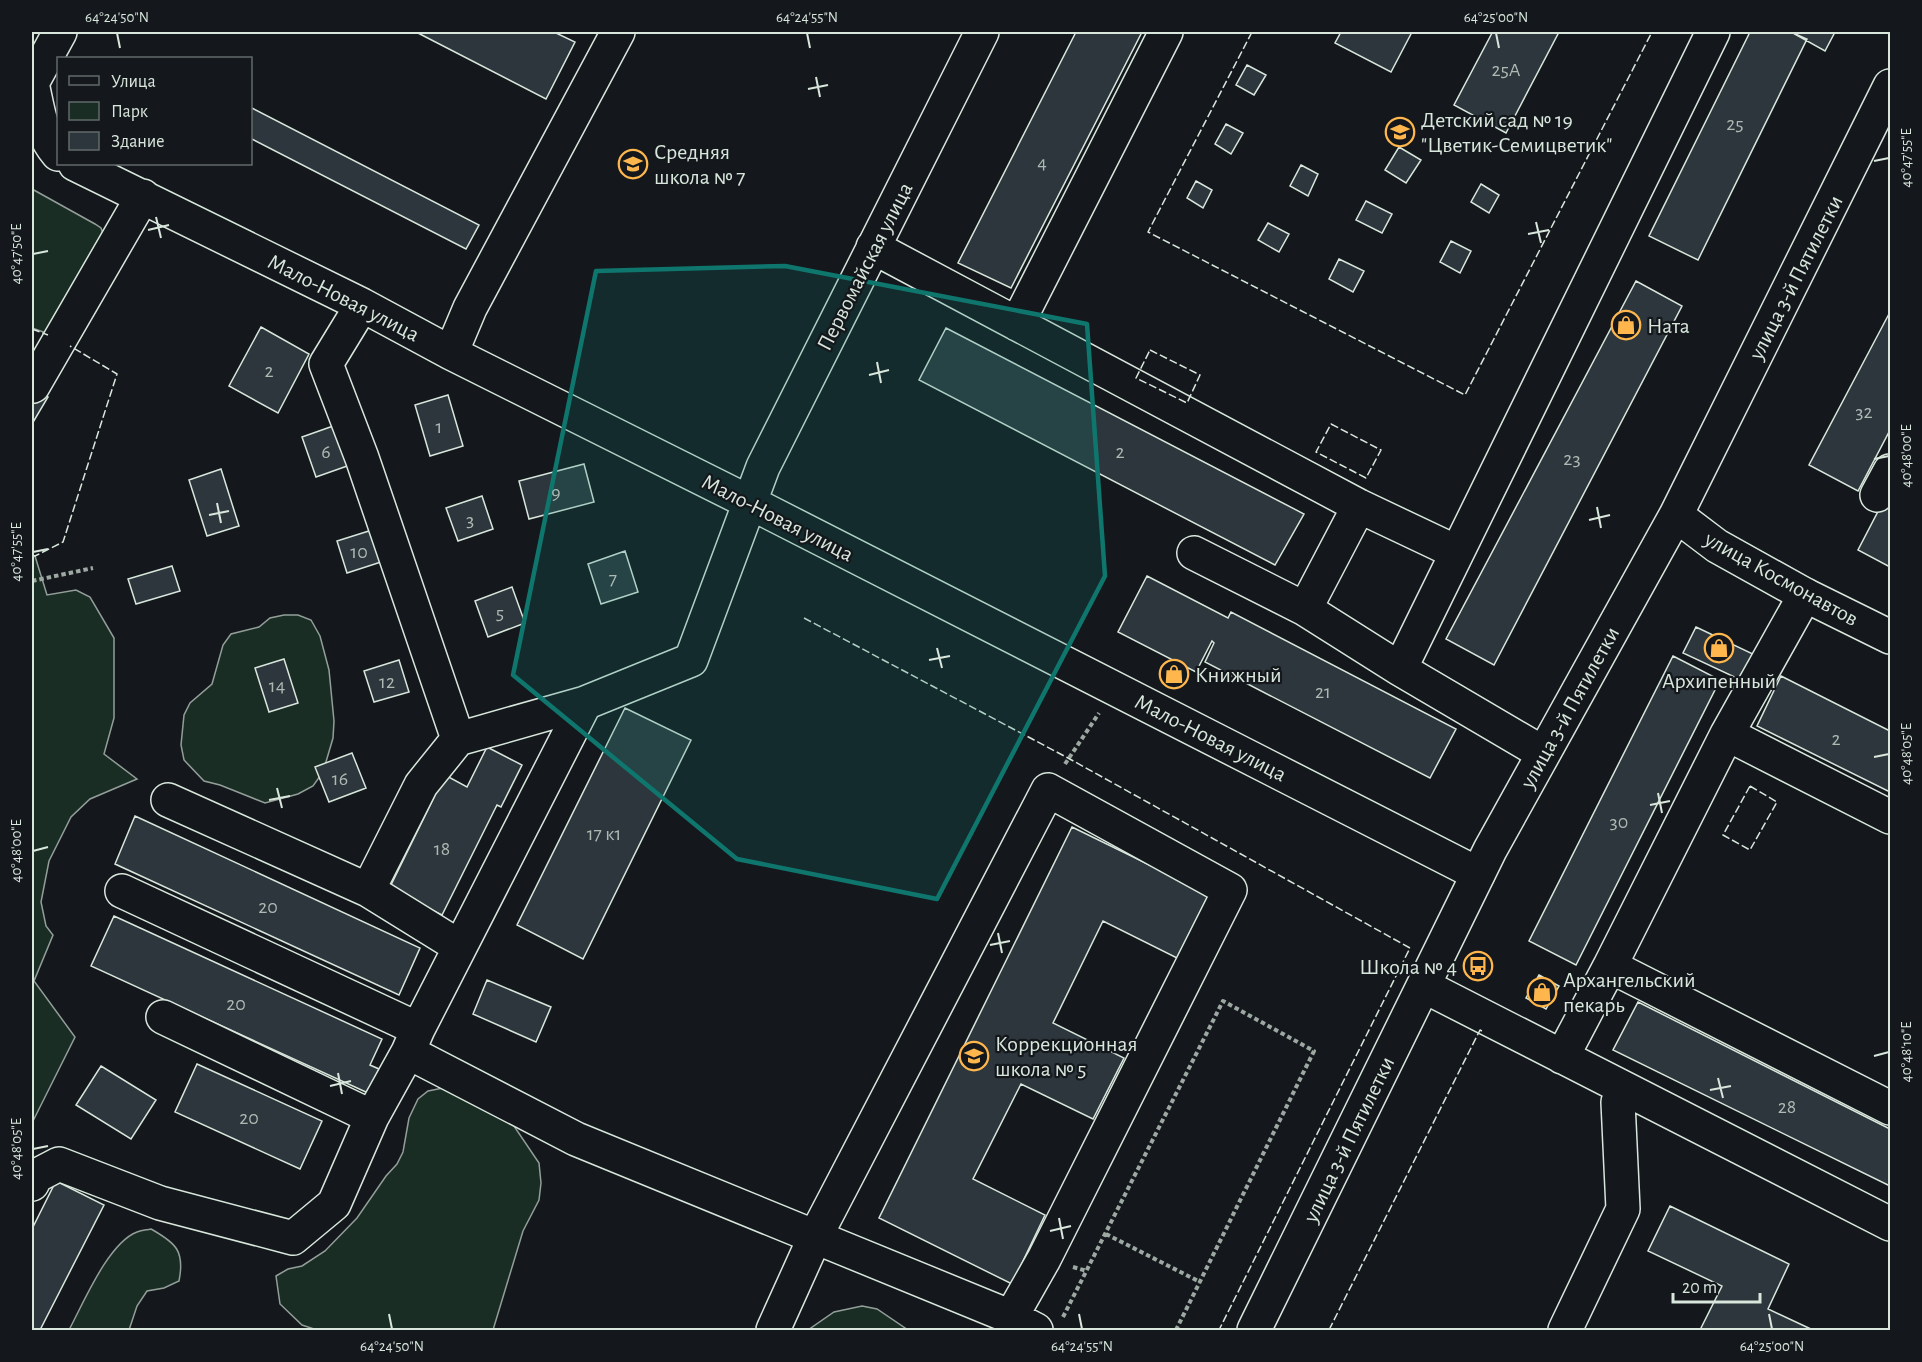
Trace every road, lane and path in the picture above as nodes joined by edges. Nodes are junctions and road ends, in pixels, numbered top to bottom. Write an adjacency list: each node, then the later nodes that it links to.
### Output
1 (60, 32): 6 (street)
2 (618, 32): 14 (street)
3 (982, 32): 11 (street, Первомайская улица)
4 (1166, 32): 13 (street)
5 (1713, 32): 19 (street)
6 (32, 83): 8 (street)
7 (1890, 86): 18 (street, улица 3-й Пятилетки)
8 (57, 153)
9 (77, 165): 10 (street, Мало-Новая улица)
10 (143, 196): 12 (street, Мало-Новая улица); 15 (street)
11 (873, 247): 13 (street); 16 (street, Первомайская улица)
12 (363, 305): 14 (street, Мало-Новая улица); 30 (street)
13 (1017, 324): 17 (street)
14 (451, 353): 16 (street, Мало-Новая улица)
15 (33, 386)
16 (749, 502): 27 (street, Первомайская улица); 35 (street, Мало-Новая улица)
17 (1359, 506): 19 (street); 24 (street)
18 (1676, 515): 23 (street, улица Космонавтов); 31 (street, улица 3-й Пятилетки)
19 (1456, 552): 26 (street)
20 (1194, 553): 24 (street)
21 (93, 568): 22 (path)
22 (32, 581)
23 (1805, 595): 25 (street, улица Космонавтов); 29 (street)
24 (1305, 609): 26 (street)
25 (1890, 638)
26 (1400, 669): 31 (street)
27 (585, 703): 30 (street, Первомайская улица); 38 (street)
28 (1099, 712): 32 (path)
29 (1727, 734): 34 (street); 39 (street)
30 (458, 740): 36 (street)
31 (1543, 753): 35 (street, улица 3-й Пятилетки)
32 (1048, 790): 50 (street); 52 (street)
33 (168, 800): 36 (street)
34 (1890, 817)
35 (1478, 874): 40 (street, улица 3-й Пятилетки)
36 (368, 890): 38 (street)
37 (122, 891): 42 (street)
38 (460, 947): 42 (street)
39 (1610, 966): 43 (street); 45 (street)
40 (1424, 986): 43 (street); 55 (street, улица 3-й Пятилетки)
41 (163, 1017): 46 (street)
42 (413, 1040): 46 (street); 50 (street)
43 (1562, 1057): 44 (street)
44 (1624, 1089): 48 (street); 56 (street)
45 (1890, 1108)
46 (372, 1117): 47 (street)
47 (32, 1184)
48 (1890, 1224)
49 (1106, 1234): 51 (path); 51 (path); 52 (path)
50 (815, 1237): 52 (street); 53 (street)
51 (1200, 1282): 54 (path)
52 (1036, 1323)
53 (773, 1330)
54 (1176, 1330)
55 (1254, 1330)
56 (1565, 1330)

